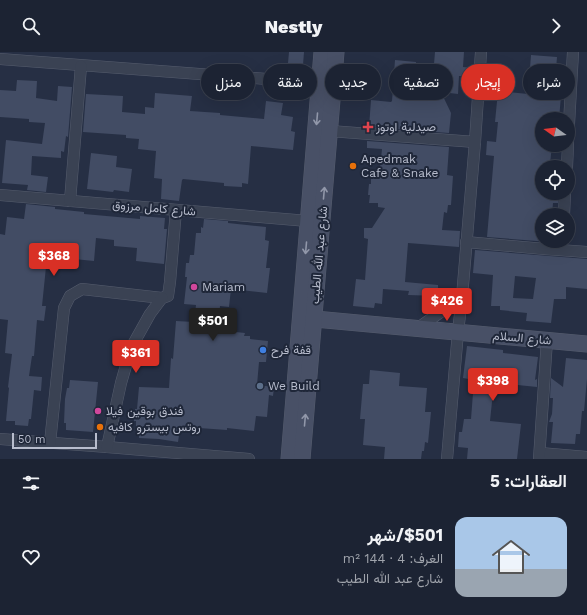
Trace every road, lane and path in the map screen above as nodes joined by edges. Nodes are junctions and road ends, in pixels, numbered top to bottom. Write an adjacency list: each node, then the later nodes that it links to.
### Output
1 (322, 52): 7 (main road, شارع عبد الله الطيب)
2 (336, 52): 9 (main road, شارع عبد الله الطيب)
3 (481, 52): 10 (street)
4 (573, 52): 8 (street)
5 (0, 59): 6 (street)
6 (81, 66): 7 (street); 12 (street)
7 (320, 83): 14 (main road, شارع عبد الله الطيب, one-way to 14)
8 (570, 112)
9 (330, 131): 10 (street); 21 (main road, شارع عبد الله الطيب, one-way to 9)
10 (475, 142): 15 (street)
11 (0, 195): 12 (street, شارع كامل مرزوق)
12 (70, 201): 13 (street, شارع كامل مرزوق)
13 (176, 210): 14 (street, شارع كامل مرزوق); 20 (street)
14 (308, 222): 21 (main road, شارع عبد الله الطيب, one-way to 21)
15 (466, 242): 16 (street); 19 (street)
16 (535, 245)
17 (570, 248): 18 (street)
18 (587, 252)
19 (462, 297): 22 (street); 23 (street)
20 (162, 298): 27 (street); 28 (street)
21 (307, 318): 22 (main road, شارع السلام); 33 (main road, شارع عبد الله الطيب); 34 (main road, شارع عبد الله الطيب, one-way to 21)
22 (418, 328): 23 (main road, شارع السلام)
23 (458, 332): 24 (main road, شارع السلام); 35 (street)
24 (547, 340): 25 (main road, شارع السلام); 30 (street)
25 (587, 344)
26 (0, 438): 27 (street)
27 (50, 443): 28 (street)
28 (107, 447): 29 (street)
29 (154, 455): 32 (street)
30 (540, 456): 31 (street)
31 (587, 457)
32 (249, 459)
33 (289, 459)
34 (302, 459)
35 (447, 459)

